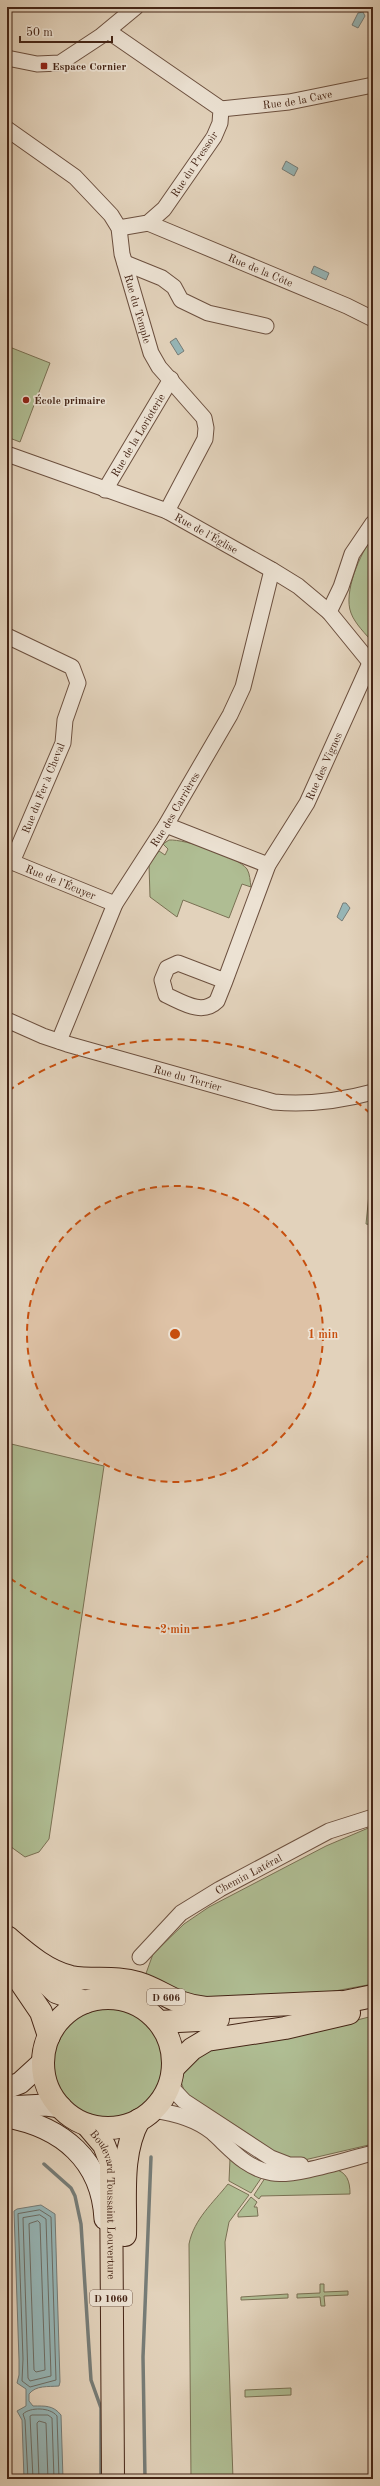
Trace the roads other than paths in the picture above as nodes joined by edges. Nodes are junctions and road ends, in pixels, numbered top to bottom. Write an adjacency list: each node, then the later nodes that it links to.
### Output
1 (136, 7): 2 (street)
2 (108, 31): 3 (street); 5 (street)
3 (7, 58)
4 (373, 85): 5 (street, Rue de la Cave)
5 (221, 109): 7 (street, Rue du Pressoir)
6 (7, 129): 8 (street, Rue du Temple)
7 (148, 224): 8 (street); 10 (street, Rue de la Côte)
8 (119, 228): 9 (street, Rue du Temple)
9 (125, 263): 11 (street); 12 (street, Rue du Temple)
10 (373, 319)
11 (266, 326)
12 (171, 379): 14 (street, Rue de la Lorioterie); 15 (street, Rue du Temple)
13 (7, 454): 14 (street, Rue de l'Église)
14 (104, 490): 15 (street, Rue de l'Église)
15 (167, 511): 17 (street, Rue de l'Église)
16 (373, 523): 18 (street)
17 (272, 570): 18 (street, Rue de l'Église); 21 (street, Rue des Carrières)
18 (329, 612): 20 (street, Rue de l'Église)
19 (7, 636): 22 (street, Rue du Fer à Cheval)
20 (372, 664): 23 (street, Rue des Vignes)
21 (166, 826): 23 (street); 24 (street, Rue des Carrières)
22 (9, 861): 24 (street, Rue de l’Écuyer)
23 (268, 865): 25 (street, Rue des Vignes)
24 (115, 904): 27 (street, Rue des Carrières)
25 (224, 981)
26 (7, 1020): 27 (street, Rue du Terrier)
27 (59, 1041): 28 (street, Rue du Terrier)
28 (373, 1092)
29 (373, 1817): 32 (street, Chemin Latéral)
30 (7, 1937): 36 (main road, D 606)
31 (7, 1943): 35 (main road)
32 (140, 1957)
33 (7, 1962): 39 (main road)
34 (373, 1996): 36 (main road, D 606)
35 (85, 2002): 38 (main road); 39 (main road)
36 (340, 2002): 38 (main road, D 606)
37 (373, 2004): 41 (main road)
38 (159, 2022): 41 (main road)
39 (49, 2036): 40 (main road)
40 (44, 2062): 42 (main road); 44 (main road)
41 (171, 2076): 45 (main road); 49 (street)
42 (7, 2088)
43 (7, 2107): 44 (main road)
44 (61, 2108): 47 (main road)
45 (146, 2115): 47 (main road); 49 (street); 52 (main road, Boulevard Toussaint Louverture / D 1060)
46 (7, 2117): 50 (main road)
47 (87, 2125): 50 (main road, Boulevard Toussaint Louverture / D 1060)
48 (373, 2153): 49 (street)
49 (326, 2164)
50 (111, 2338): 51 (main road, Boulevard Toussaint Louverture / D 1060)
51 (113, 2479)
52 (127, 2479)

